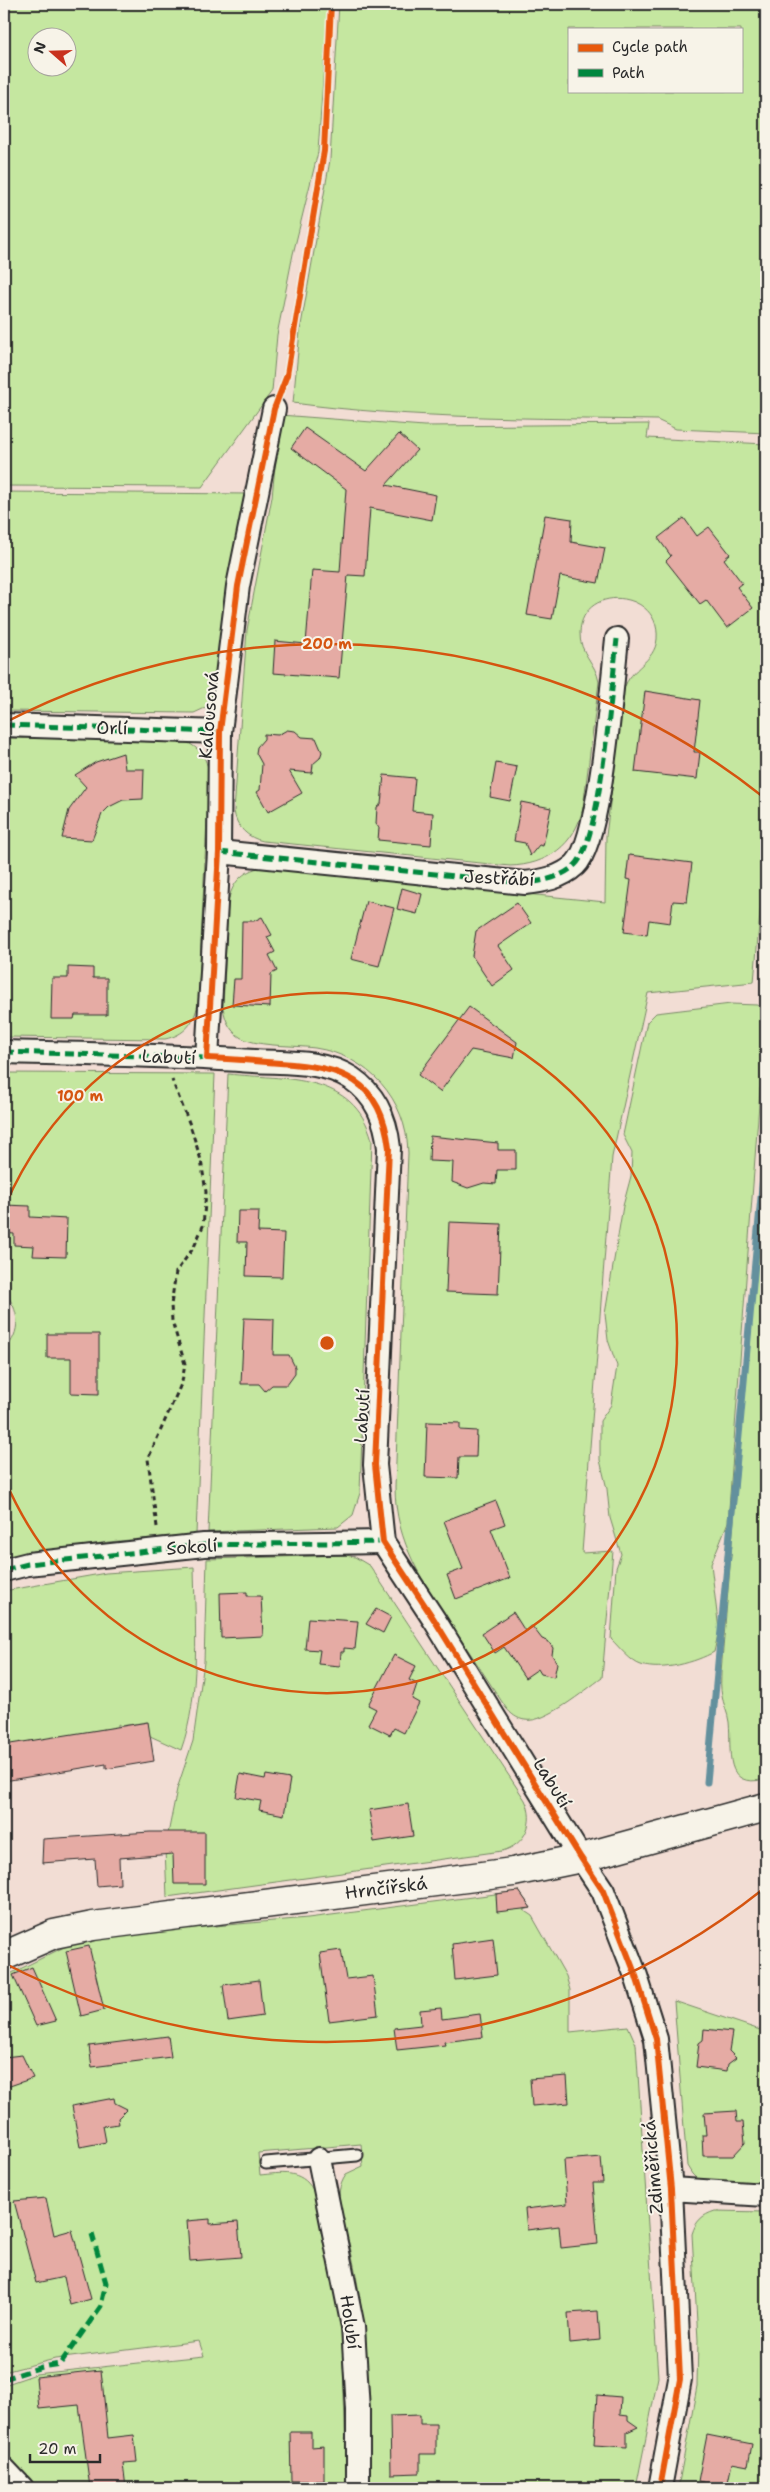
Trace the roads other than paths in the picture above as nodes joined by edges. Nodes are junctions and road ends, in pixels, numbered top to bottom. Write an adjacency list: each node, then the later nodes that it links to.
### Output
1 (274, 409): 4 (street, Kalousová)
2 (617, 639): 5 (street, Jestřábí)
3 (4, 725): 4 (street, Orlí)
4 (220, 732): 5 (street, Kalousová)
5 (219, 852): 7 (street, Kalousová)
6 (4, 1052): 7 (street, Labutí)
7 (207, 1058): 8 (street, Labutí)
8 (383, 1542): 9 (street, Sokolí); 11 (street, Labutí)
9 (4, 1570)
10 (766, 1807): 11 (street, Hrnčířská)
11 (581, 1858): 12 (street, Hrnčířská); 16 (street, Zdiměřická)
12 (4, 1956)
13 (357, 2155): 14 (lane)
14 (319, 2158): 15 (lane); 20 (street, Holubí)
15 (266, 2163)
16 (671, 2189): 17 (street); 21 (street, Zdiměřická)
17 (766, 2195)
18 (4, 2469): 19 (street)
19 (22, 2488)
20 (358, 2488)
21 (660, 2488)

